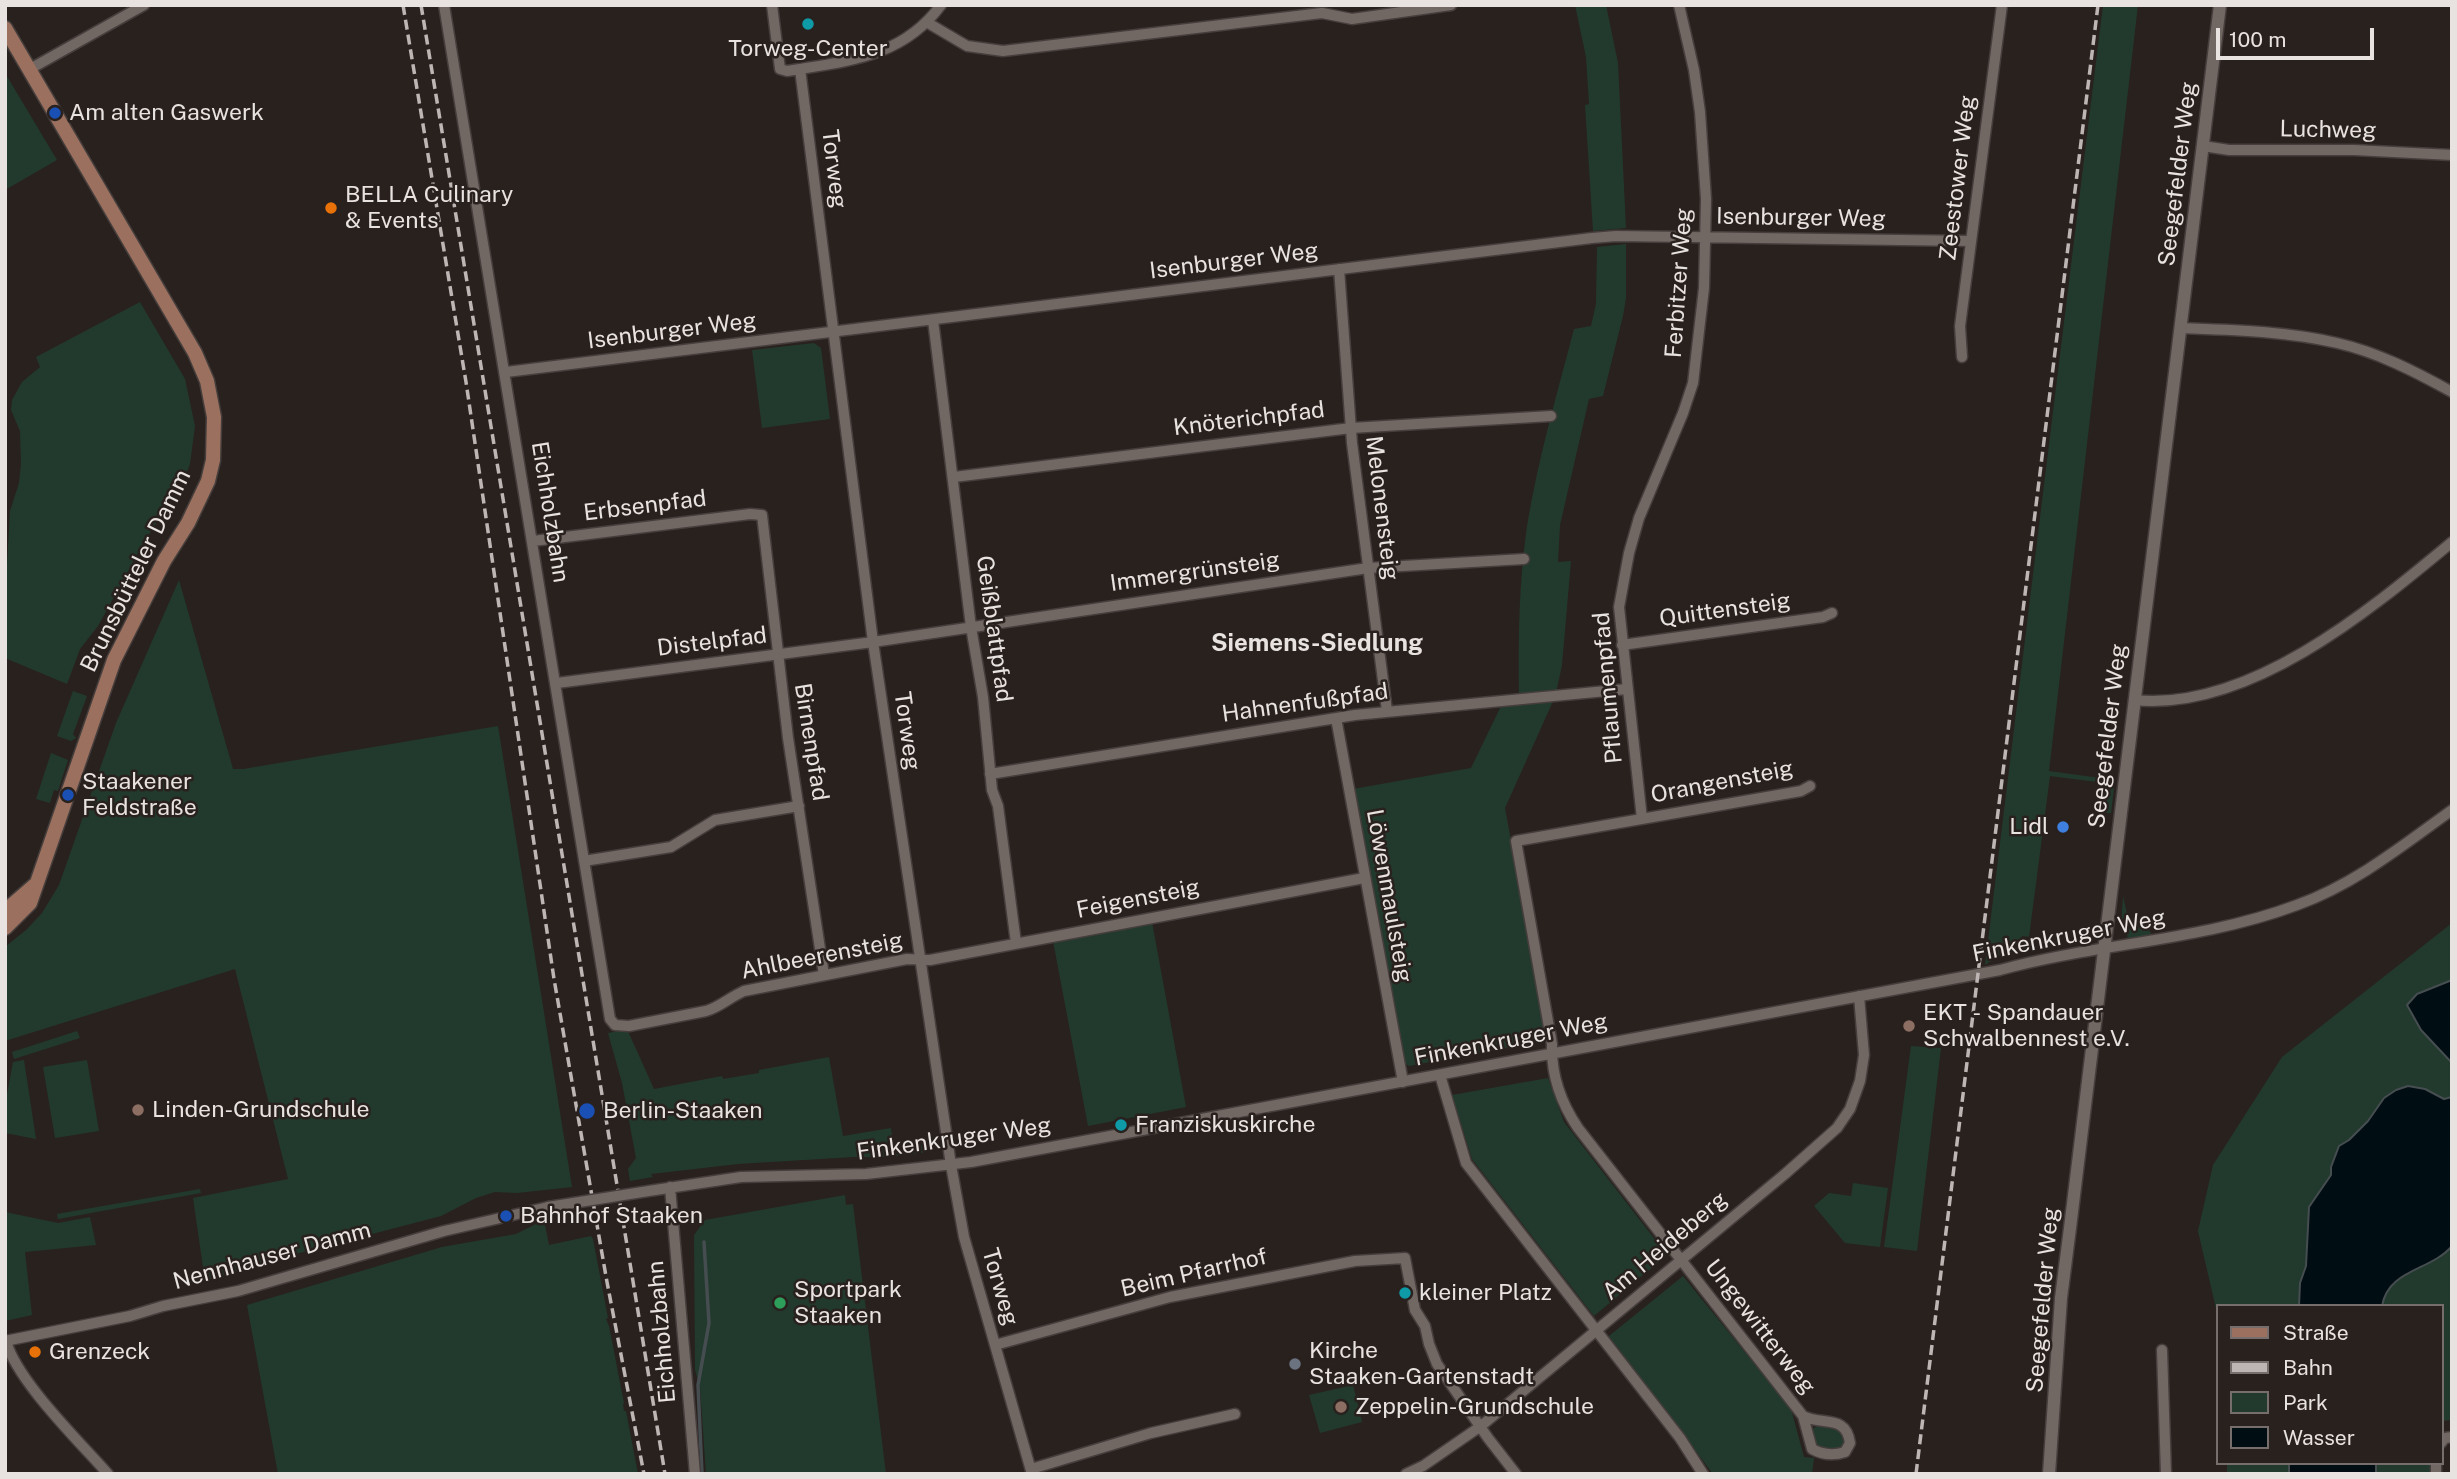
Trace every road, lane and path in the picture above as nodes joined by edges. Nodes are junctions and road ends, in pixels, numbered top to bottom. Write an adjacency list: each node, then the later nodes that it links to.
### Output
1 (144, 5): 14 (street)
2 (444, 5): 24 (street, Eichholzbahn)
3 (772, 5): 13 (street)
4 (941, 5): 11 (street)
5 (1369, 5): 10 (street)
6 (1451, 5): 10 (street)
7 (1679, 5): 17 (street, Ferbitzer Weg)
8 (2002, 5): 18 (street, Zeestower Weg)
9 (2220, 5): 15 (street, Seegefelder Weg)
10 (1368, 17): 11 (street)
11 (928, 23): 13 (street)
12 (5, 28): 14 (main road, Brunsbütteler Damm)
13 (800, 68): 22 (street, Torweg)
14 (30, 69): 52 (main road, Brunsbütteler Damm)
15 (2203, 146): 16 (street, Luchweg); 21 (street, Seegefelder Weg)
16 (2452, 155)
17 (1706, 238): 18 (street, Isenburger Weg); 19 (street, Isenburger Weg); 32 (street, Ferbitzer Weg)
18 (1971, 241): 23 (street, Zeestower Weg)
19 (1339, 269): 20 (street, Isenburger Weg); 27 (street, Melonensteig)
20 (933, 320): 22 (street, Isenburger Weg); 28 (street, Geißblattpfad)
21 (2180, 328): 25 (street); 42 (street, Seegefelder Weg)
22 (833, 332): 24 (street, Isenburger Weg); 37 (street, Torweg)
23 (1962, 357)
24 (506, 372): 30 (street, Eichholzbahn)
25 (2452, 392)
26 (1551, 416): 27 (street, Knöterichpfad)
27 (1350, 428): 28 (street, Knöterichpfad); 34 (street, Melonensteig)
28 (954, 477): 36 (street, Geißblattpfad)
29 (762, 515): 30 (street, Erbsenpfad); 39 (street, Birnenpfad)
30 (533, 541): 40 (street, Eichholzbahn)
31 (2452, 542): 42 (street)
32 (1629, 553): 38 (street, Pflaumenpfad)
33 (1524, 559): 34 (street, Immergrünsteig)
34 (1368, 568): 36 (street, Immergrünsteig); 43 (street, Melonensteig)
35 (1832, 613): 38 (street, Quittensteig)
36 (971, 627): 37 (street, Immergrünsteig); 45 (street, Geißblattpfad)
37 (873, 642): 39 (street, Distelpfad); 57 (street, Torweg)
38 (1622, 645): 41 (street, Pflaumenpfad)
39 (777, 655): 40 (street, Distelpfad); 47 (street, Birnenpfad)
40 (557, 683): 50 (street, Eichholzbahn)
41 (1627, 689): 43 (street, Hahnenfußpfad); 49 (street, Pflaumenpfad)
42 (2134, 700): 56 (street, Seegefelder Weg)
43 (1387, 710): 44 (street, Hahnenfußpfad)
44 (1336, 718): 45 (street, Hahnenfußpfad); 51 (street, Löwenmaulsteig)
45 (990, 774): 55 (street, Geißblattpfad)
46 (1810, 786): 49 (street, Orangensteig)
47 (799, 807): 50 (street); 58 (street, Birnenpfad)
48 (2452, 810): 56 (street, Finkenkruger Weg)
49 (1642, 819): 61 (street, Ungewitterweg)
50 (584, 861): 60 (street, Eichholzbahn)
51 (1364, 878): 55 (street, Feigensteig); 63 (street, Löwenmaulsteig)
52 (36, 884): 53 (main road, Brunsbütteler Damm); 54 (main road, Brunsbütteler Damm)
53 (5, 911)
54 (5, 928)
55 (1016, 943): 57 (street, Feigensteig)
56 (2103, 949): 59 (street, Finkenkruger Weg); 81 (street, Seegefelder Weg)
57 (919, 959): 58 (street, Ahlbeerensteig); 64 (street, Torweg)
58 (824, 975): 60 (street, Ahlbeerensteig)
59 (1859, 996): 61 (street, Finkenkruger Weg); 67 (street, Am Heideberg)
60 (615, 1025)
61 (1552, 1054): 62 (street, Finkenkruger Weg); 67 (street, Ungewitterweg)
62 (1440, 1075): 63 (street, Finkenkruger Weg); 68 (street)
63 (1403, 1082): 64 (street, Finkenkruger Weg)
64 (951, 1165): 65 (street, Finkenkruger Weg); 70 (street, Torweg)
65 (670, 1187): 66 (street, Finkenkruger Weg, bridge); 77 (street, Eichholzbahn)
66 (548, 1207): 69 (street, Nennhauser Damm)
67 (1682, 1260): 68 (street, Am Heideberg); 73 (street, Ungewitterweg)
68 (1597, 1330): 74 (street, Am Heideberg); 80 (street)
69 (6, 1341): 76 (street)
70 (995, 1345): 74 (street, Beim Pfarrhof); 75 (street, Torweg)
71 (2162, 1350): 82 (street)
72 (1235, 1414): 75 (street)
73 (1803, 1416): 73 (street, Ungewitterweg)
74 (1481, 1426): 78 (street, Am Heideberg); 79 (street)
75 (1032, 1471)
76 (108, 1474)
77 (695, 1474)
78 (1406, 1474)
79 (1516, 1474)
80 (1703, 1474)
81 (2049, 1474)
82 (2166, 1474)

